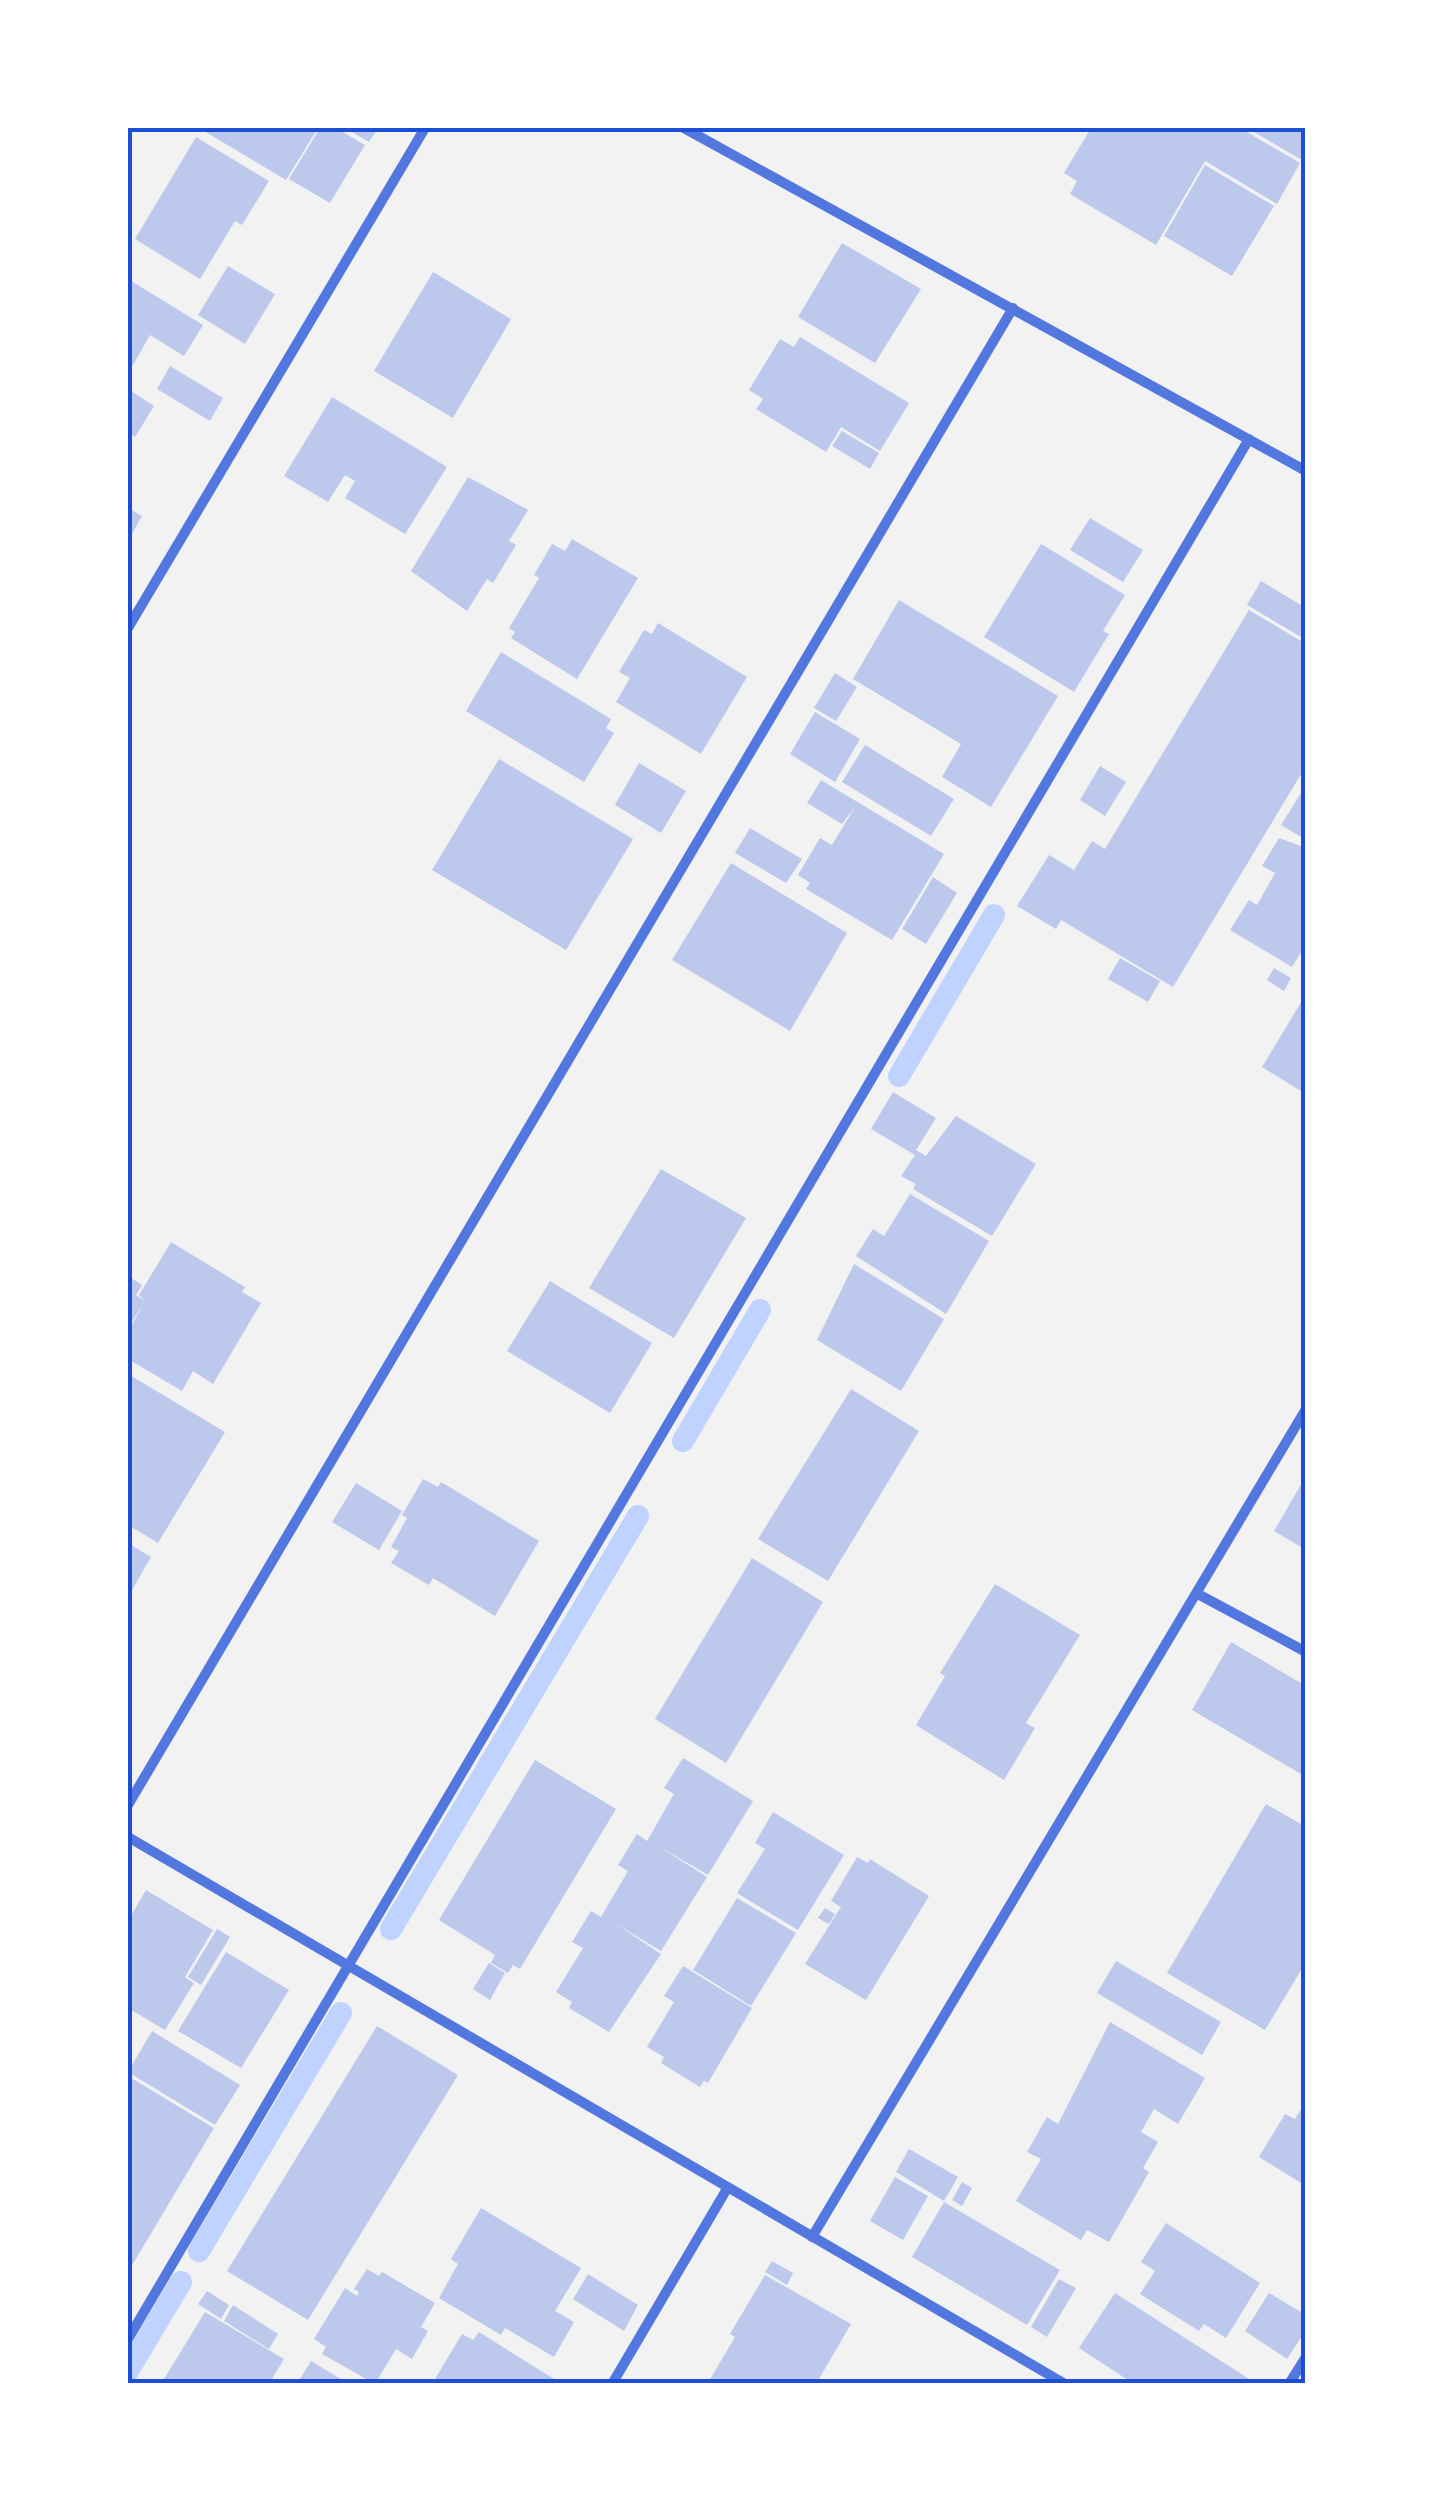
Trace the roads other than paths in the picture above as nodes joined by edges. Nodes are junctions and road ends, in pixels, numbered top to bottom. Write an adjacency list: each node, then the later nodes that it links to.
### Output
1 (425, 128): 6 (street)
2 (684, 128): 3 (street)
3 (1013, 308): 4 (street); 10 (street)
4 (1249, 439): 5 (street); 12 (street)
5 (1306, 471)
6 (128, 628)
7 (1306, 1409): 8 (street)
8 (1196, 1592): 9 (street); 14 (street)
9 (1306, 1652)
10 (128, 1805)
11 (128, 1837): 12 (street)
12 (348, 1966): 13 (street); 15 (street)
13 (728, 2187): 14 (street); 17 (street)
14 (812, 2236): 18 (street)
15 (128, 2340)
16 (1306, 2357): 19 (street)
17 (612, 2384)
18 (1065, 2384)
19 (1289, 2384)

